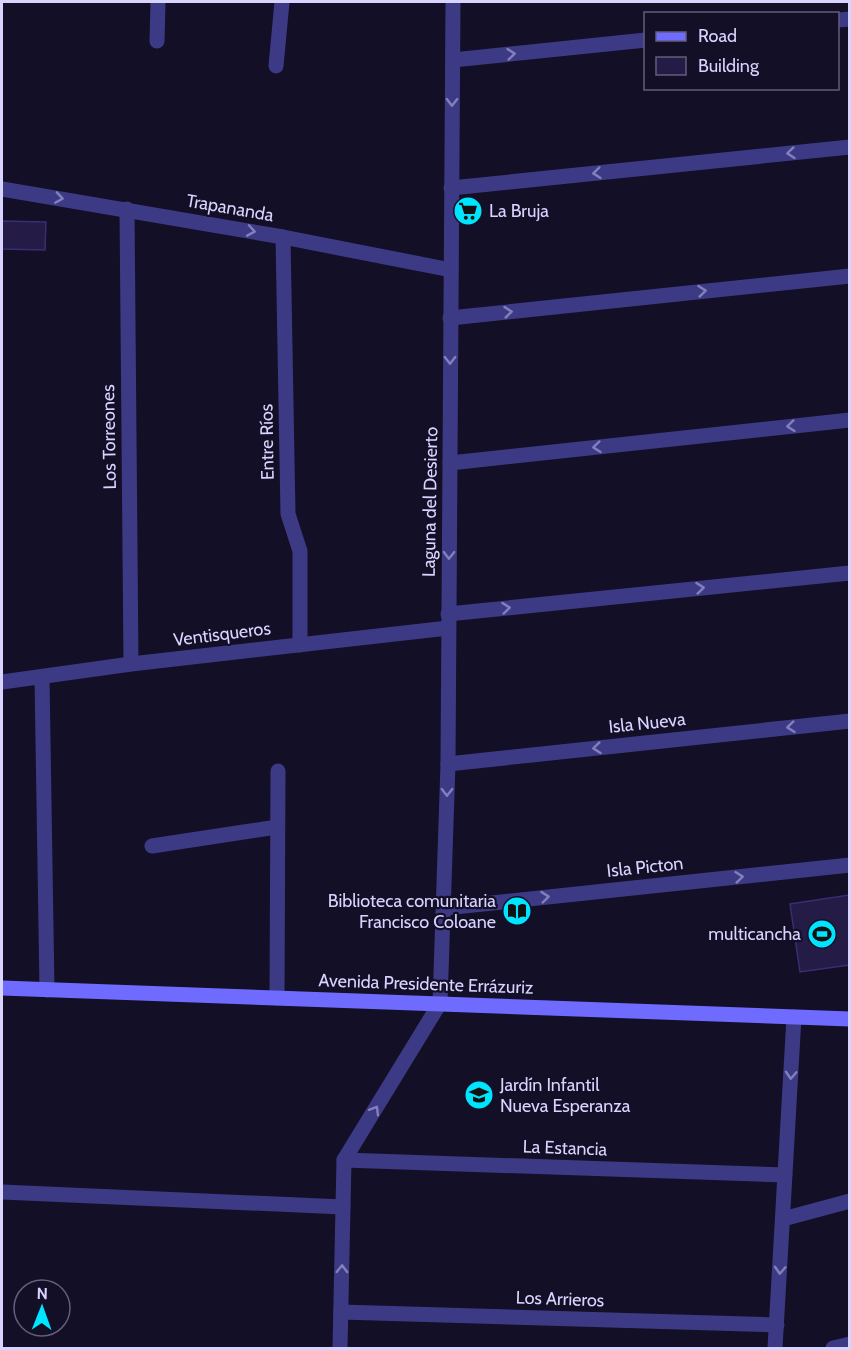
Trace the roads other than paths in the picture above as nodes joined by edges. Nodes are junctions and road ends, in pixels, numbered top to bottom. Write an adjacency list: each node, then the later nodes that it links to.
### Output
1 (158, 2): 5 (street)
2 (282, 2): 7 (street)
3 (453, 2): 6 (street, Laguna del Desierto)
4 (644, 40): 6 (street, one-way to 4)
5 (157, 41)
6 (453, 60): 9 (street, Laguna del Desierto, one-way to 9)
7 (276, 66)
8 (849, 147): 9 (street, one-way to 9)
9 (451, 188): 13 (street, Laguna del Desierto)
10 (2, 189): 11 (street, Trapananda, one-way to 11)
11 (127, 209): 12 (street, Trapananda, one-way to 12); 21 (street, Los Torreones)
12 (283, 237): 13 (street, Trapananda); 20 (street, Entre Ríos)
13 (451, 270): 15 (street, Laguna del Desierto)
14 (849, 276): 15 (street, one-way to 14)
15 (450, 318): 17 (street, Laguna del Desierto, one-way to 17)
16 (849, 420): 17 (street, one-way to 17)
17 (450, 463): 19 (street, Laguna del Desierto, one-way to 19)
18 (849, 573): 19 (street, Ventisqueros, one-way to 18)
19 (448, 621): 20 (street, Ventisqueros); 25 (street, Laguna del Desierto)
20 (300, 645): 21 (street, Ventisqueros)
21 (131, 664): 22 (street, Ventisqueros)
22 (42, 677): 23 (street, Ventisqueros); 32 (street)
23 (2, 682)
24 (849, 721): 25 (street, Isla Nueva, one-way to 25)
25 (448, 764): 30 (street, Laguna del Desierto, one-way to 30)
26 (278, 771): 27 (street)
27 (277, 827): 28 (street); 33 (street)
28 (152, 846)
29 (849, 866): 30 (street, Isla Picton, one-way to 29)
30 (445, 908): 34 (street, Laguna del Desierto)
31 (2, 988): 32 (street, Avenida Presidente Errázuriz)
32 (47, 990): 33 (street, Avenida Presidente Errázuriz)
33 (277, 998): 34 (street, Avenida Presidente Errázuriz)
34 (440, 1003): 35 (street, Avenida Presidente Errázuriz); 37 (street, one-way to 34)
35 (794, 1017): 36 (street, Avenida Presidente Errázuriz); 38 (street, one-way to 38)
36 (849, 1019)
37 (344, 1160): 38 (street, La Estancia); 41 (street)
38 (785, 1175): 42 (street)
39 (2, 1192): 41 (street)
40 (849, 1201): 42 (street)
41 (343, 1207): 43 (street, one-way to 41)
42 (783, 1219): 44 (street, one-way to 44)
43 (341, 1312): 44 (street, Los Arrieros); 46 (street)
44 (777, 1325): 47 (street)
45 (849, 1344): 48 (street)
46 (340, 1348)
47 (776, 1348)
48 (833, 1348)

